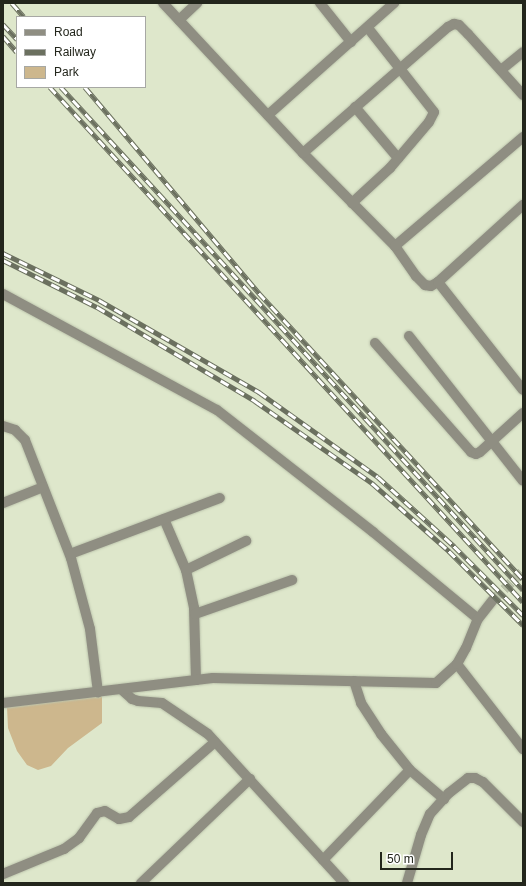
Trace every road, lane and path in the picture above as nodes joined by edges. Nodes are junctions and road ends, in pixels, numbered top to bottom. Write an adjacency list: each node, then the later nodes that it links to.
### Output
1 (163, 3): 5 (street)
2 (197, 3): 5 (street)
3 (320, 3): 7 (street)
4 (394, 3): 6 (street)
5 (179, 20): 13 (street)
6 (368, 28): 7 (street); 9 (street)
7 (351, 42): 13 (street)
8 (523, 52): 10 (street)
9 (399, 69): 10 (street); 12 (street); 16 (street)
10 (501, 70): 11 (street)
11 (523, 95)
12 (355, 107): 15 (street); 16 (street)
13 (268, 115): 15 (street)
14 (523, 137): 19 (street)
15 (303, 153): 17 (street)
16 (398, 158): 17 (street)
17 (352, 203): 19 (street)
18 (523, 205): 20 (street)
19 (395, 246): 20 (street)
20 (438, 282): 24 (street)
21 (3, 294): 39 (street)
22 (409, 336): 27 (street)
23 (375, 343): 27 (street)
24 (523, 390)
25 (523, 413): 27 (street)
26 (3, 426): 29 (street)
27 (491, 442): 28 (street)
28 (523, 481)
29 (43, 487): 31 (street); 34 (street)
30 (220, 498): 32 (street)
31 (3, 503)
32 (164, 519): 34 (street); 35 (street)
33 (246, 541): 35 (street)
34 (70, 554): 44 (street)
35 (186, 570): 38 (street)
36 (292, 580): 38 (street)
37 (493, 600): 39 (street)
38 (195, 614): 41 (street)
39 (478, 619): 40 (street)
40 (457, 664): 42 (street); 47 (street)
41 (196, 680): 42 (street); 43 (street)
42 (354, 681): 48 (street)
43 (121, 689): 44 (street); 46 (street)
44 (98, 692): 45 (street)
45 (3, 703)
46 (215, 742): 49 (street); 53 (street)
47 (523, 749)
48 (410, 770): 50 (street); 52 (street)
49 (250, 779): 52 (street); 54 (street)
50 (444, 799): 51 (street); 56 (street)
51 (523, 822)
52 (323, 860): 55 (street)
53 (4, 872)
54 (141, 883)
55 (344, 883)
56 (407, 883)

